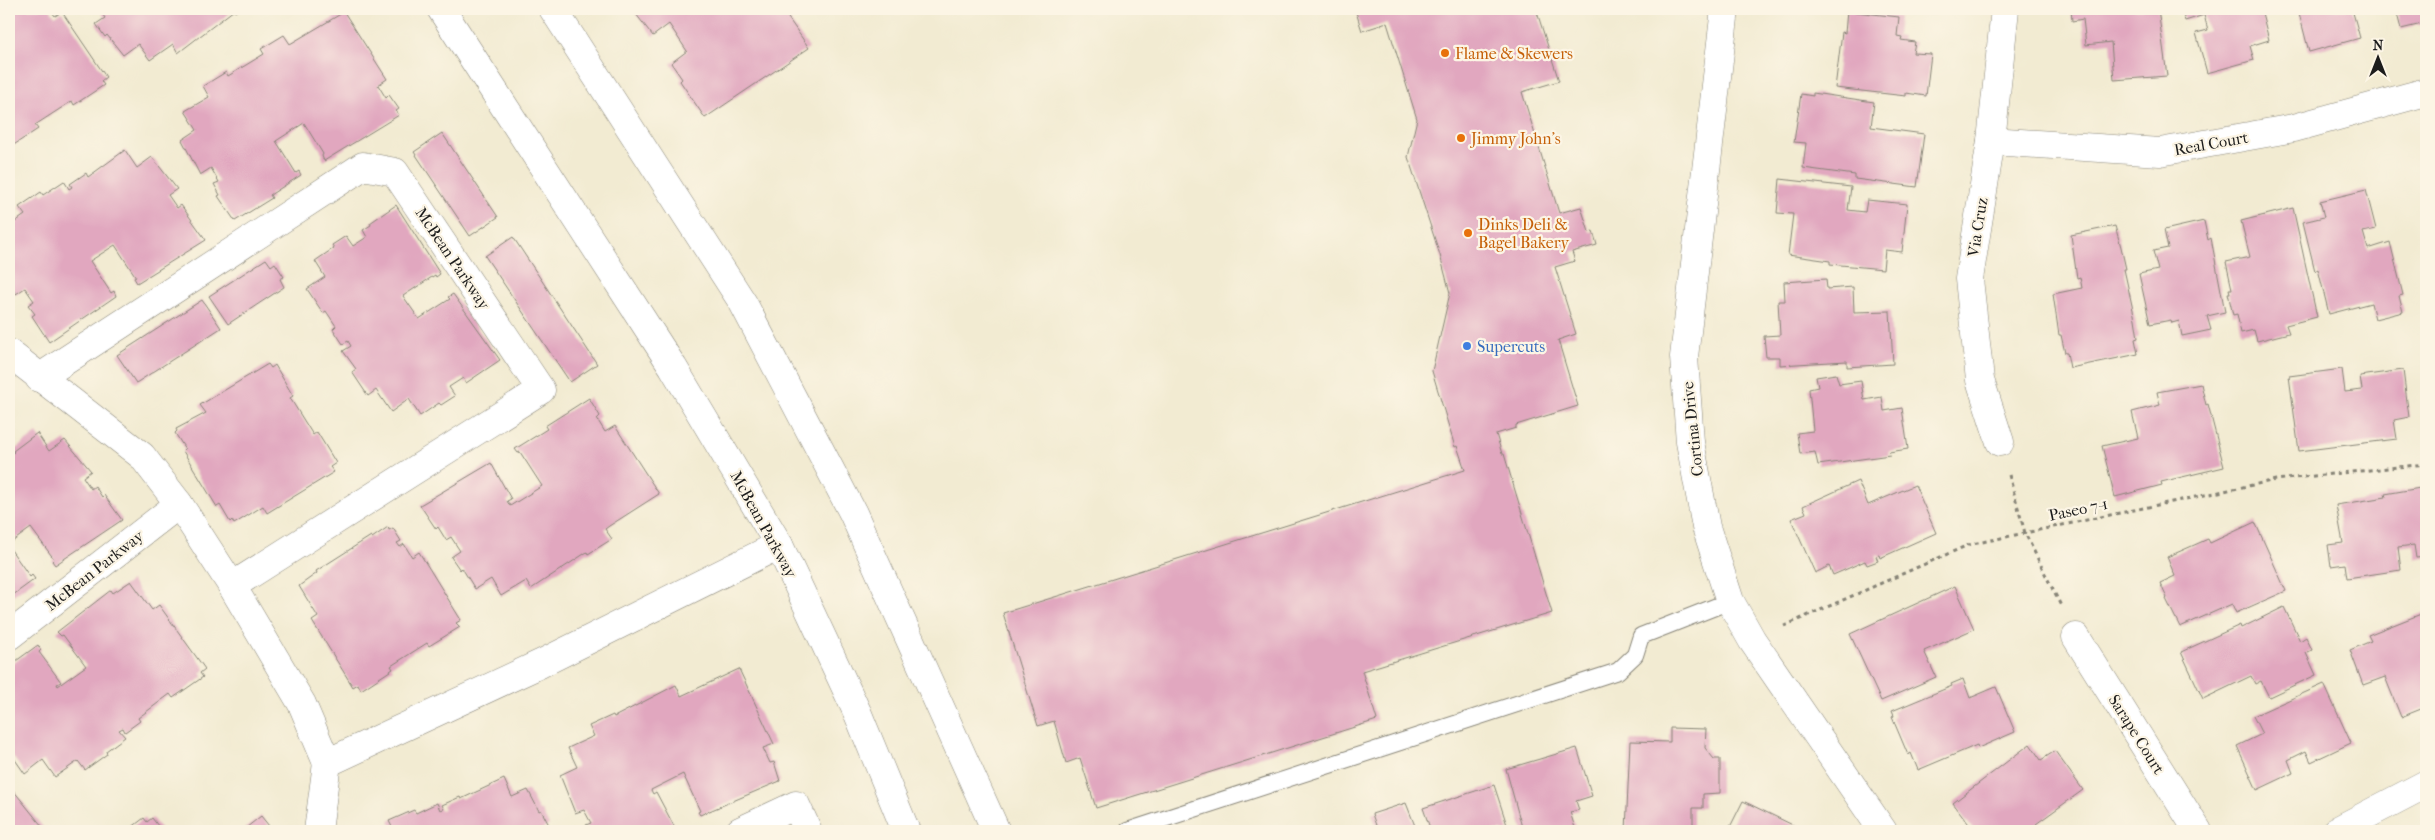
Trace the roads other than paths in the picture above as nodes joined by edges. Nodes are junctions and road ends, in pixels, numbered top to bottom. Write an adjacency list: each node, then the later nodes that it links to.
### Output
1 (441, 9): 11 (street, McBean Parkway)
2 (552, 9): 22 (street)
3 (1725, 9): 13 (street, Cortina Drive)
4 (2005, 9): 6 (street, Via Cruz)
5 (2426, 92): 6 (street, Real Court)
6 (1991, 141): 9 (street, Via Cruz)
7 (9, 354): 8 (street)
8 (39, 378): 10 (street); 12 (street, McBean Parkway)
9 (2000, 442)
10 (179, 504): 12 (street); 14 (street, McBean Parkway)
11 (779, 545): 16 (street); 21 (street, McBean Parkway)
12 (232, 586): 16 (street)
13 (1730, 601): 23 (lane); 24 (street, Cortina Drive)
14 (9, 636)
15 (2076, 638): 25 (street, Sarape Court)
16 (327, 763): 18 (street)
17 (2426, 784): 26 (street)
18 (318, 831)
19 (740, 831): 20 (street)
20 (808, 831)
21 (906, 831)
22 (996, 831)
23 (1127, 831)
24 (1884, 831)
25 (2198, 831)
26 (2336, 831)

